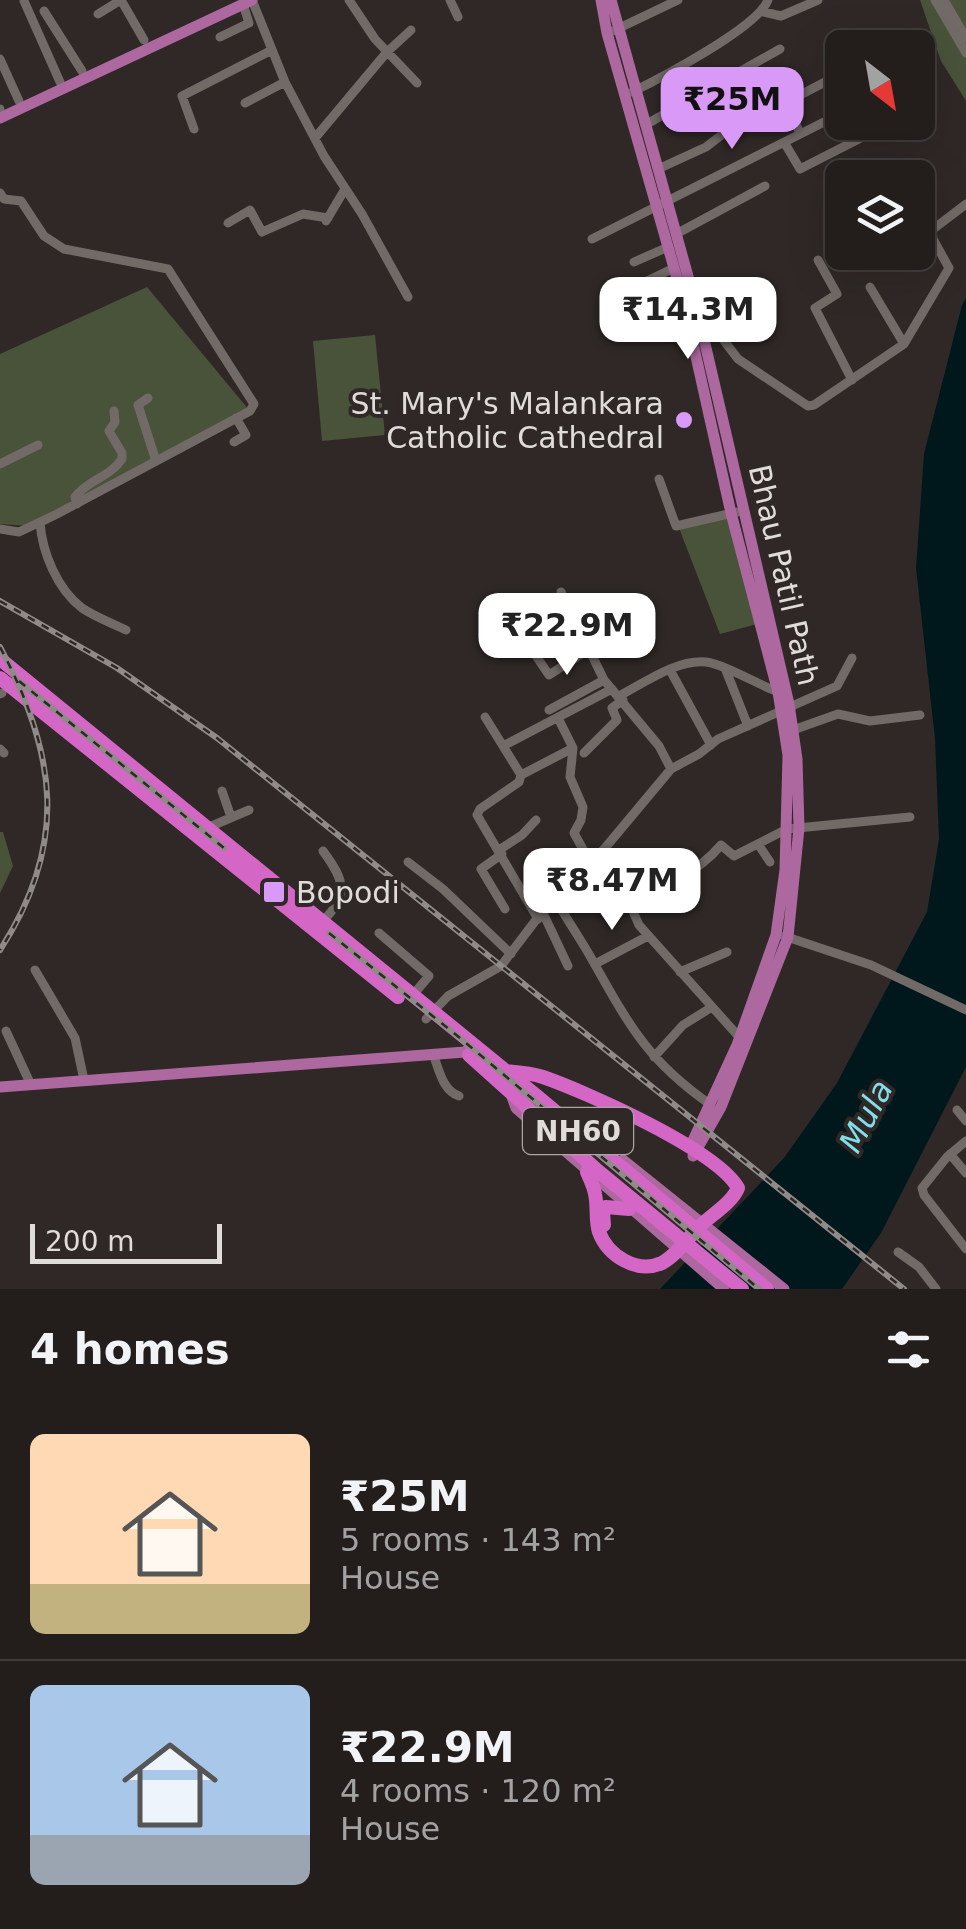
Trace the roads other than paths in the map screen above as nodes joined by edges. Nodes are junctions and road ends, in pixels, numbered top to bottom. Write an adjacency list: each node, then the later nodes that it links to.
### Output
1 (121, 0): 15 (street); 21 (street)
2 (349, 0): 24 (street)
3 (450, 0): 16 (street)
4 (601, 0): 18 (main road, Bhau Patil Path)
5 (611, 0): 18 (main road, Bhau Patil Path)
6 (678, 0): 18 (street)
7 (768, 0): 14 (street)
8 (818, 0): 14 (street)
9 (934, 0): 25 (street)
10 (944, 0): 20 (street)
11 (245, 1): 19 (street); 21 (main road); 23 (street); 27 (main road)
12 (24, 2): 27 (street)
13 (44, 11): 27 (street)
14 (764, 12): 31 (street)
15 (98, 14)
16 (458, 17)
17 (411, 30): 24 (street)
18 (612, 32): 31 (main road, Bhau Patil Path)
19 (220, 37)
20 (966, 38)
21 (144, 40): 27 (main road)
22 (780, 49): 38 (street)
23 (272, 50): 28 (street); 39 (street)
24 (387, 52): 30 (street); 41 (street)
25 (966, 53)
26 (0, 59): 33 (street)
27 (72, 78): 33 (main road); 36 (main road)
28 (285, 82): 34 (street); 41 (street)
29 (825, 82): 32 (street)
30 (417, 83)
31 (630, 93): 38 (main road, Bhau Patil Path); 49 (main road, Bhau Patil Path)
32 (792, 98): 40 (street); 44 (street)
33 (20, 101): 35 (main road)
34 (245, 103)
35 (0, 110)
36 (0, 118)
37 (825, 122): 40 (street)
38 (645, 125): 44 (main road, Bhau Patil Path)
39 (194, 130)
40 (800, 134): 43 (street)
41 (315, 138): 46 (street)
42 (857, 140): 43 (street)
43 (784, 142): 49 (street)
44 (658, 170): 49 (main road, Bhau Patil Path)
45 (765, 186): 51 (street)
46 (345, 189): 50 (street); 59 (street)
47 (0, 193): 65 (street)
48 (966, 204): 61 (street)
49 (662, 206): 51 (main road, Bhau Patil Path); 52 (street); 53 (main road, Bhau Patil Path)
50 (228, 222)
51 (676, 234): 60 (main road, Bhau Patil Path)
52 (592, 239)
53 (668, 247): 55 (street); 56 (main road, Bhau Patil Path)
54 (818, 260): 62 (street)
55 (634, 262)
56 (674, 268): 58 (street); 60 (main road, Bhau Patil Path)
57 (870, 287): 61 (street)
58 (626, 291)
59 (408, 297)
60 (694, 322): 62 (street); 72 (main road, Bhau Patil Path)
61 (904, 344): 62 (street)
62 (852, 380)
63 (148, 398): 68 (street)
64 (114, 412): 71 (street)
65 (236, 418): 66 (street); 68 (street)
66 (234, 442)
67 (38, 445): 69 (street)
68 (156, 461): 71 (street)
69 (0, 464)
70 (660, 478): 72 (street)
71 (77, 504): 73 (street)
72 (737, 512): 87 (main road, Bhau Patil Path); 90 (main road, Bhau Patil Path)
73 (40, 522): 74 (street); 77 (street)
74 (0, 529)
75 (560, 592): 79 (street)
76 (539, 612): 82 (street)
77 (126, 630)
78 (521, 634): 82 (street)
79 (589, 649): 82 (street); 85 (street)
80 (852, 658): 90 (street)
81 (0, 659): 88 (highway, NH60)
82 (569, 662)
83 (725, 668): 84 (street); 87 (street); 95 (street)
84 (670, 670): 89 (street); 97 (street)
85 (604, 680): 89 (street); 91 (street)
86 (1, 685): 88 (highway, NH60)
87 (778, 692): 90 (main road, Bhau Patil Path)
88 (30, 693): 108 (highway, NH60); 134 (highway, NH60)
89 (618, 695): 94 (street); 100 (street); 101 (street)
90 (785, 709): 95 (street); 96 (main road, Bhau Patil Path); 109 (main road, Bhau Patil Path)
91 (549, 710)
92 (920, 715): 96 (street)
93 (485, 717): 98 (street)
94 (558, 718): 98 (street); 99 (street)
95 (748, 726): 97 (street)
96 (792, 730): 109 (main road, Bhau Patil Path)
97 (711, 745): 101 (street)
98 (502, 746): 102 (street)
99 (573, 748): 102 (street); 115 (street)
100 (584, 754)
101 (671, 768): 111 (street)
102 (521, 775): 113 (street)
103 (222, 790): 105 (street)
104 (250, 810): 105 (street)
105 (231, 817): 108 (street)
106 (910, 817): 109 (street)
107 (536, 820): 113 (street)
108 (206, 828): 121 (highway, NH60)
109 (793, 828): 110 (street); 124 (main road, Bhau Patil Path)
110 (758, 844): 116 (street); 117 (street)
111 (606, 848): 115 (street); 117 (street)
112 (322, 851): 121 (street)
113 (501, 852): 119 (street); 120 (street)
114 (408, 862): 126 (street)
115 (590, 862): 118 (street)
116 (770, 862)
117 (619, 877): 123 (street)
118 (554, 898): 120 (street); 127 (street)
119 (505, 909)
120 (540, 916): 126 (street); 128 (street)
121 (321, 923): 131 (highway, NH60)
122 (379, 933): 131 (street)
123 (648, 936): 127 (street); 130 (street)
124 (782, 936): 133 (street); 136 (main road, Bhau Patil Path); 153 (main road, Bhau Patil Path)
125 (727, 952): 130 (street)
126 (510, 954): 134 (street)
127 (595, 964): 139 (street)
128 (568, 966)
129 (35, 970): 141 (street)
130 (680, 972): 132 (street)
131 (412, 996): 134 (highway, NH60)
132 (712, 1007): 136 (street); 139 (street)
133 (966, 1010)
134 (429, 1016): 137 (highway, NH60)
135 (6, 1031): 143 (street)
136 (740, 1038): 148 (main road, Bhau Patil Path)
137 (469, 1049): 138 (main road); 140 (highway, NH60)
138 (433, 1054): 141 (main road); 146 (street)
139 (654, 1057): 148 (street)
140 (497, 1072): 142 (highway); 145 (highway, NH60); 147 (highway, NH60)
141 (84, 1080): 143 (main road)
142 (558, 1083): 147 (highway); 153 (highway)
143 (30, 1085): 144 (main road)
144 (0, 1087)
145 (510, 1092): 155 (main road); 158 (highway, NH60)
146 (458, 1096)
147 (538, 1097): 151 (highway, NH60)
148 (711, 1105): 153 (main road, Bhau Patil Path)
149 (957, 1110): 150 (street)
150 (966, 1120)
151 (577, 1131): 158 (highway, NH60); 164 (main road)
152 (966, 1141): 154 (street)
153 (690, 1149): 155 (highway); 157 (highway)
154 (950, 1154): 156 (street); 159 (street)
155 (587, 1172): 157 (main road)
156 (966, 1173)
157 (629, 1210): 158 (main road)
158 (671, 1229): 161 (main road); 162 (highway, NH60); 163 (highway, NH60)
159 (966, 1248)
160 (898, 1252): 165 (street)
161 (724, 1289)
162 (742, 1289)
163 (767, 1289)
164 (784, 1289)
165 (936, 1289)

